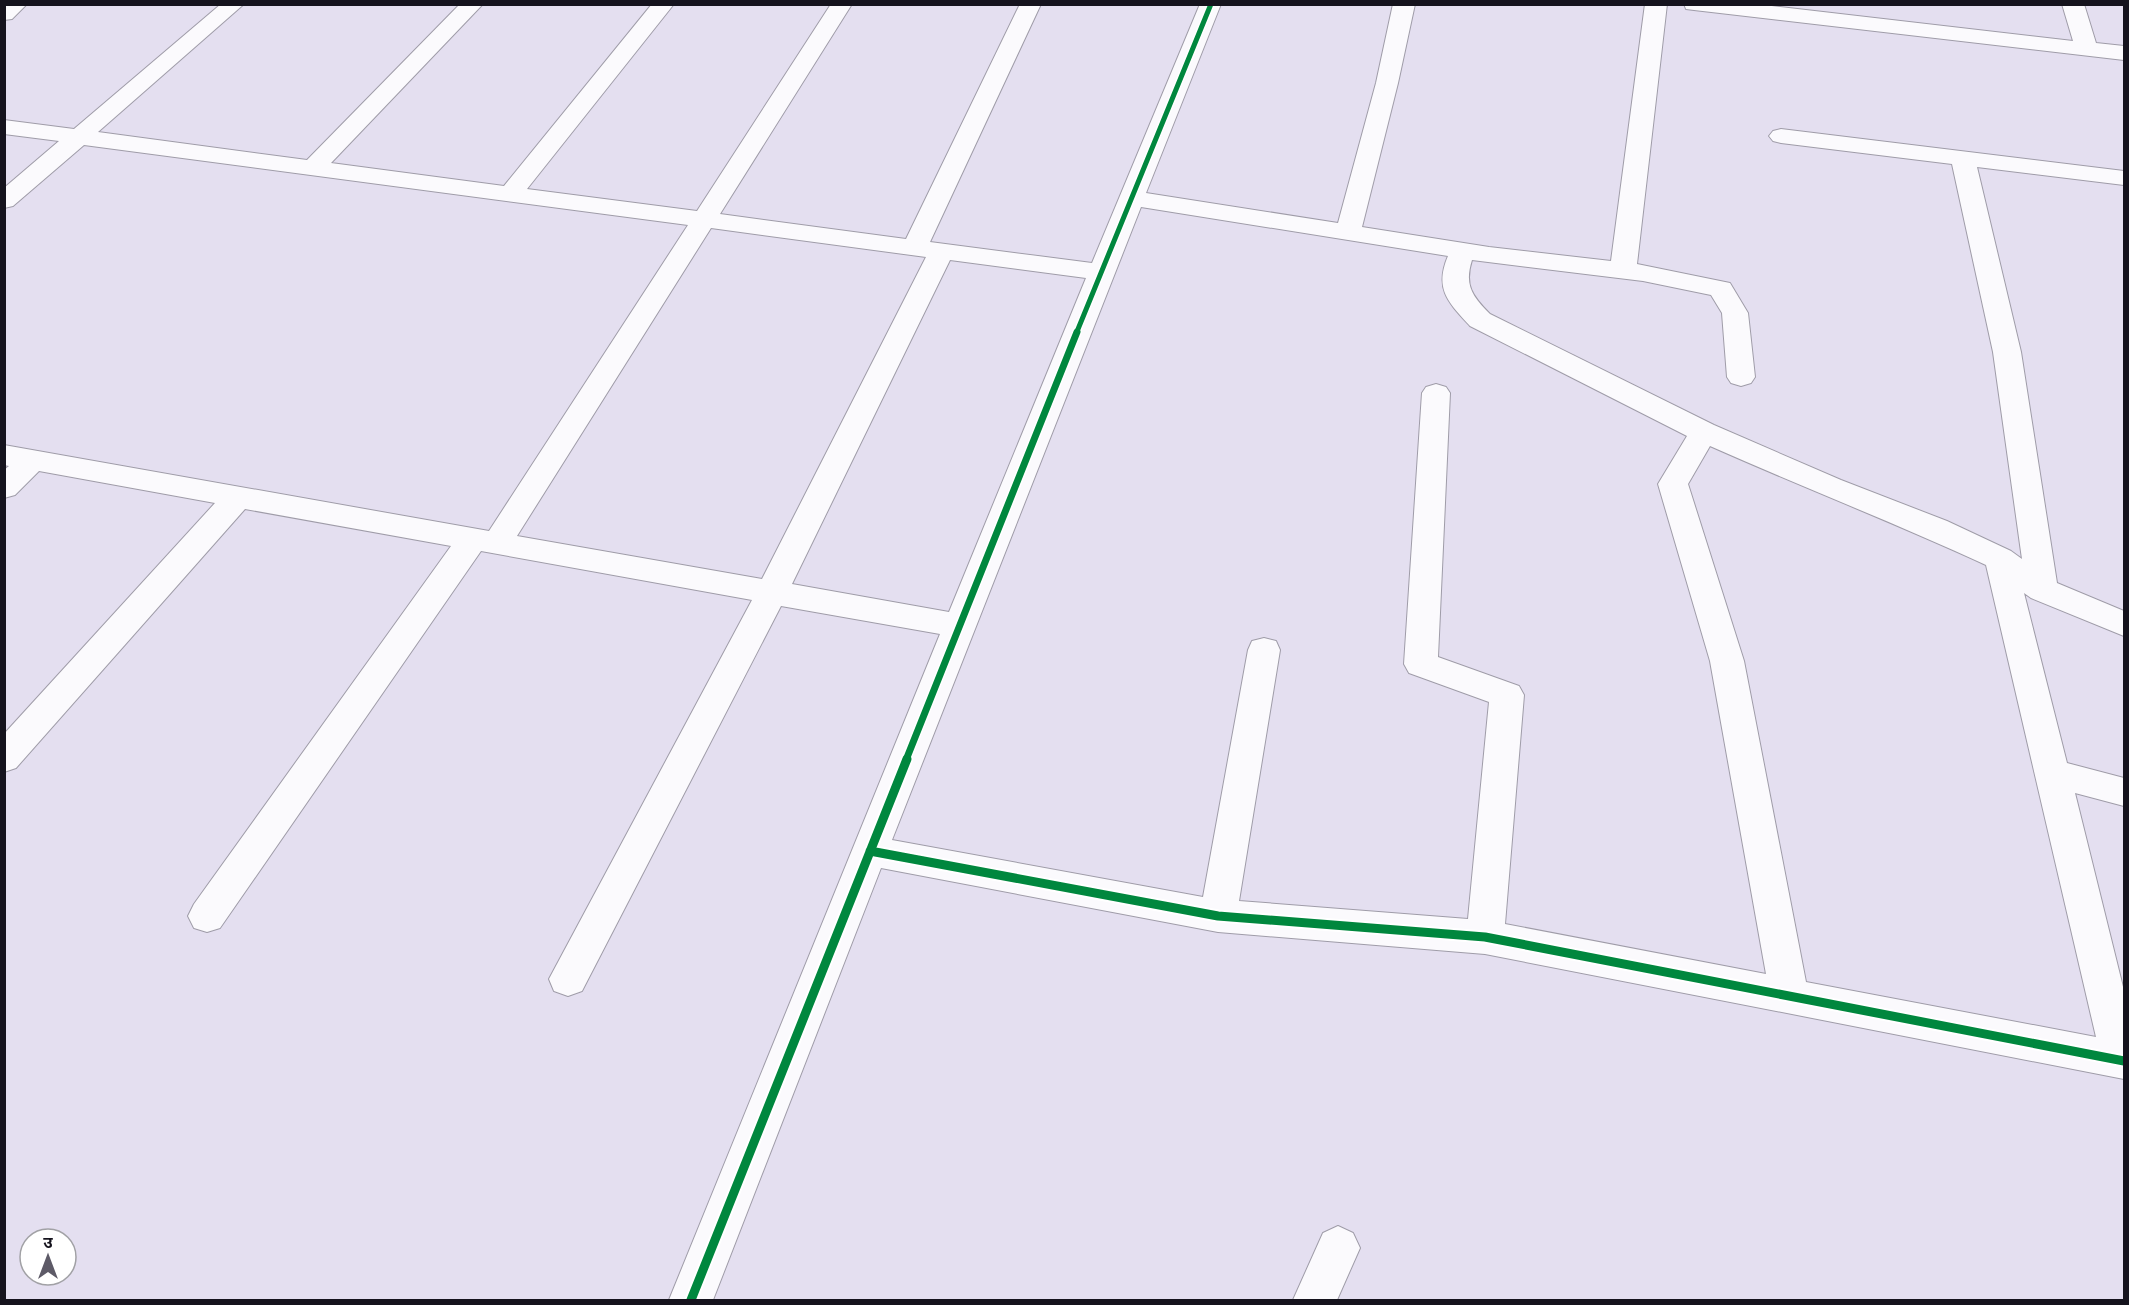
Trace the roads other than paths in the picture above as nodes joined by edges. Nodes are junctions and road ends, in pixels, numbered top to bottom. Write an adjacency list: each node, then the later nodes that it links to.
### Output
1 (17, 4): 13 (street)
2 (234, 4): 19 (street)
3 (473, 4): 21 (street)
4 (664, 4): 23 (street)
5 (842, 4): 26 (street)
6 (1031, 4): 28 (street)
7 (1211, 4): 24 (street)
8 (1404, 4): 27 (street)
9 (1656, 4): 31 (street)
10 (1694, 4): 14 (street)
11 (1887, 4): 14 (street)
12 (2073, 4): 15 (street)
13 (4, 14)
14 (1892, 27): 15 (street)
15 (2086, 48): 16 (street)
16 (2124, 53)
17 (4, 127): 19 (street)
18 (1781, 136): 20 (street)
19 (79, 137): 21 (street); 25 (street)
20 (1963, 158): 22 (street); 40 (street)
21 (312, 168): 23 (street)
22 (2124, 178)
23 (510, 194): 26 (street)
24 (1132, 198): 27 (street); 30 (street)
25 (4, 201)
26 (705, 219): 28 (street); 38 (street)
27 (1348, 232): 29 (street)
28 (928, 249): 30 (street); 41 (street)
29 (1463, 250): 31 (street); 34 (street)
30 (1101, 272): 43 (street)
31 (1623, 272): 32 (street)
32 (1741, 377)
33 (1436, 393): 51 (street)
34 (1704, 432): 39 (street); 53 (street)
35 (19, 457): 36 (street); 37 (street)
36 (4, 488)
37 (239, 496): 38 (street); 45 (street)
38 (485, 541): 41 (street); 49 (street)
39 (2000, 559): 40 (street); 46 (street)
40 (2042, 590): 42 (street)
41 (772, 592): 43 (street); 52 (street)
42 (2124, 624)
43 (960, 626): 48 (street)
44 (1264, 650): 50 (street)
45 (4, 758)
46 (2053, 773): 47 (street); 54 (street)
47 (2124, 792)
48 (870, 851): 50 (street); 56 (street)
49 (207, 916)
50 (1218, 916): 51 (street)
51 (1485, 937): 53 (street)
52 (568, 979)
53 (1789, 996): 54 (street)
54 (2123, 1061)
55 (1338, 1248): 57 (street)
56 (691, 1300)
57 (1315, 1300)

